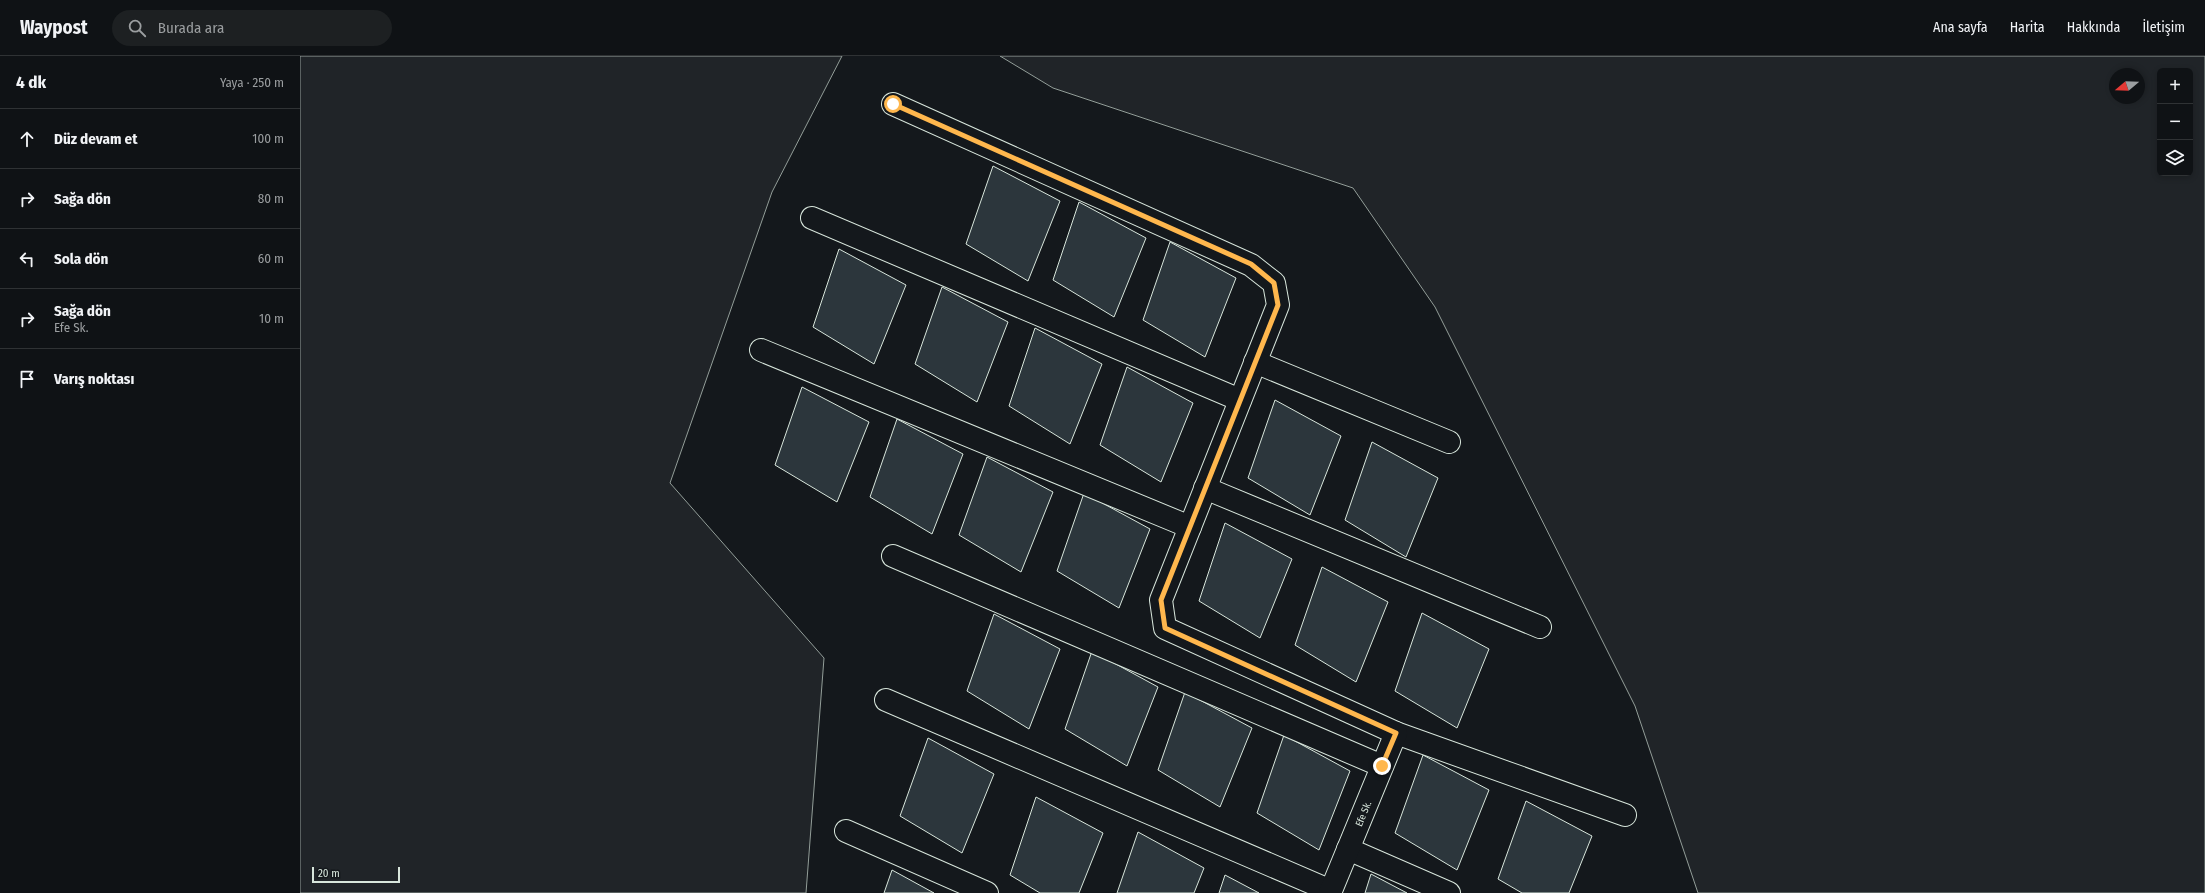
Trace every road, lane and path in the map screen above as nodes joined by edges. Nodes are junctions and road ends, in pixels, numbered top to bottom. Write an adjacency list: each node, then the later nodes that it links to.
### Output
1 (893, 104): 4 (street)
2 (812, 218): 5 (street)
3 (761, 350): 8 (street)
4 (1256, 362): 5 (street); 6 (street)
5 (1240, 400): 7 (street)
6 (1450, 442)
7 (1205, 488): 8 (street); 10 (street)
8 (1190, 527): 12 (street)
9 (892, 556): 13 (street)
10 (1540, 627)
11 (886, 700): 17 (street)
12 (1396, 733): 13 (street, Efe Sk.); 14 (street)
13 (1382, 766): 16 (street, Efe Sk.)
14 (1625, 815)
15 (846, 831): 18 (street)
16 (1348, 849): 17 (street, Efe Sk.); 19 (street)
17 (1330, 892)
18 (987, 893)
19 (1449, 893)

